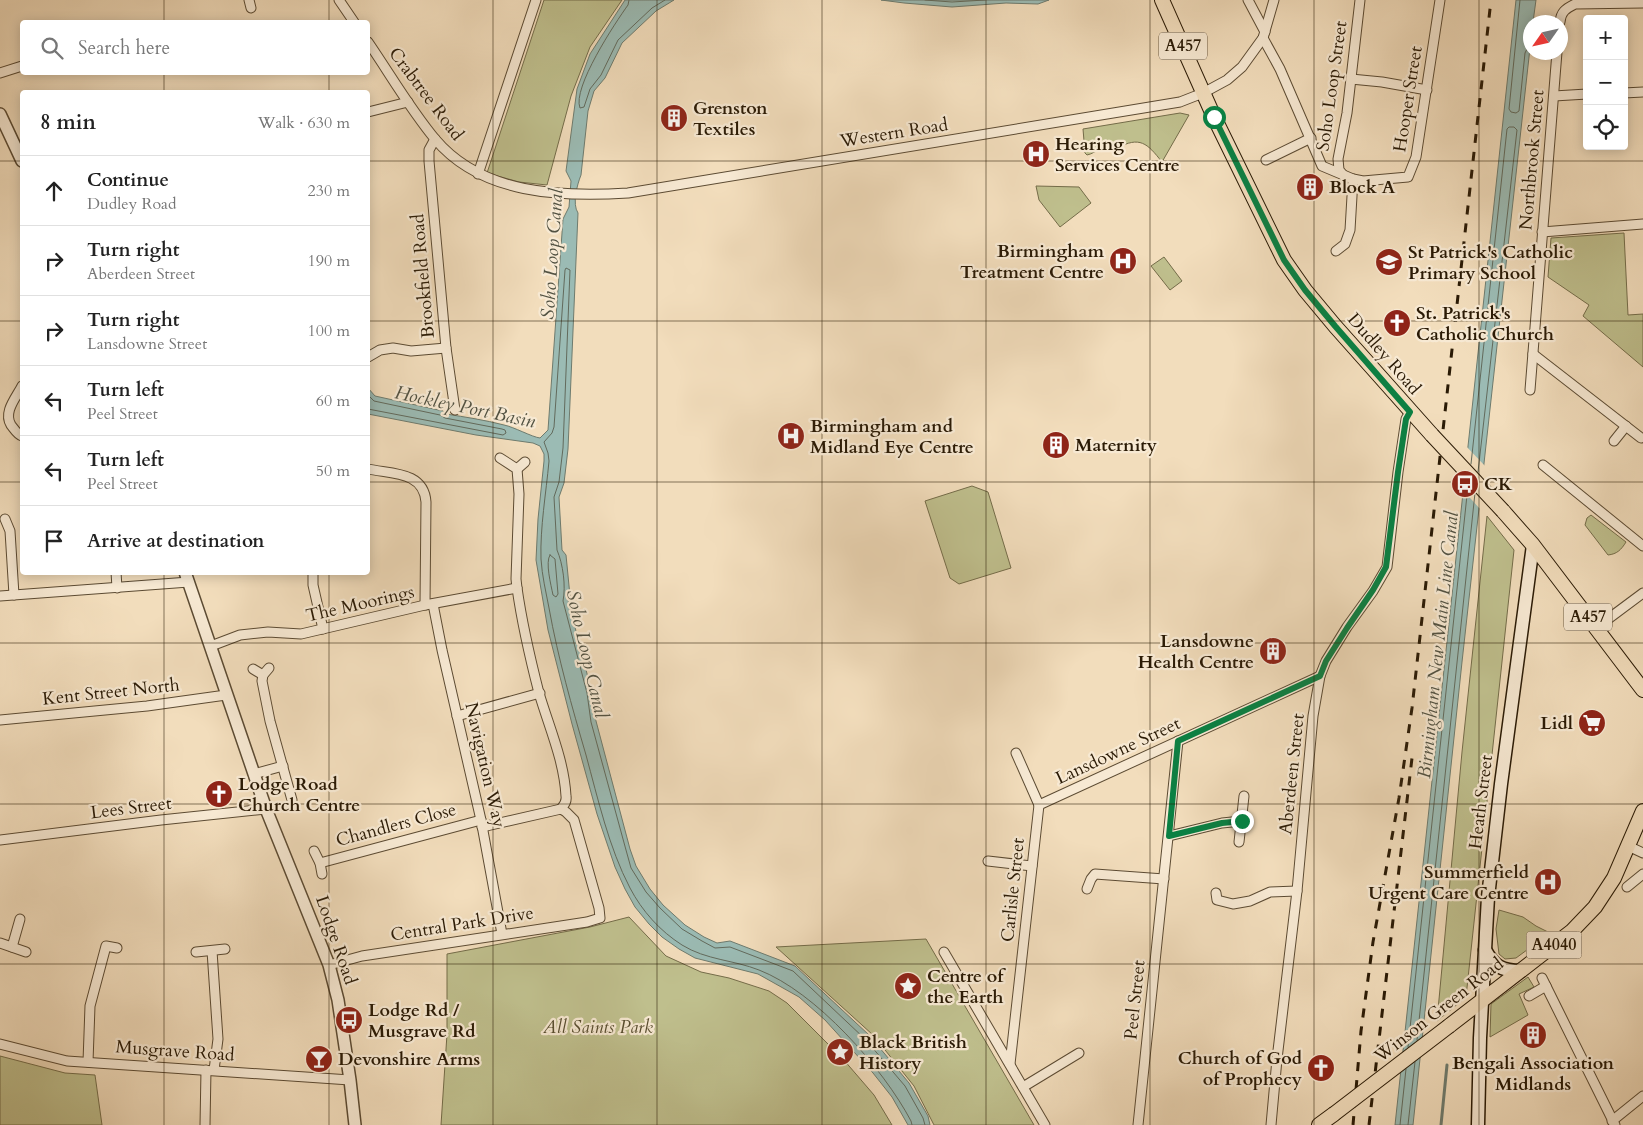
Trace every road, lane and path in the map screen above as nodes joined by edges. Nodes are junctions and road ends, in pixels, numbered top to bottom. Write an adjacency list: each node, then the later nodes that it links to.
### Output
1 (339, 0): 10 (street)
2 (536, 0): 30 (street)
3 (1162, 0): 19 (main road, Dudley Road / A457)
4 (1248, 0): 11 (street, Hooper Street)
5 (1274, 0): 11 (street)
6 (1360, 0): 16 (street, Soho Loop Street)
7 (1440, 0): 17 (street, Hooper Street)
8 (1643, 3): 9 (street)
9 (1561, 15)
10 (350, 20)
11 (1264, 35): 19 (street, Western Road); 26 (street, Hooper Street)
12 (370, 45): 23 (street, Crabtree Road)
13 (1556, 60): 22 (street, Northbrook Street)
14 (20, 67): 15 (street)
15 (0, 73)
16 (1351, 79): 17 (street); 31 (street, Soho Loop Street)
17 (1427, 90): 31 (street, Hooper Street)
18 (1643, 92): 20 (street)
19 (1203, 93): 32 (street, Western Road); 42 (main road, Dudley Road / A457)
20 (1628, 93)
21 (1583, 94): 22 (street)
22 (1554, 96): 34 (street, Northbrook Street)
23 (408, 102): 24 (street); 27 (street, Crabtree Road)
24 (370, 112)
25 (0, 114): 28 (street)
26 (1311, 138): 29 (street, Soho Loop Street); 31 (street, Hooper Street)
27 (435, 139): 30 (street, Crabtree Road); 36 (street, Brookfield Road)
28 (20, 157)
29 (1266, 160)
30 (478, 174): 32 (street, Crabtree Road)
31 (1348, 177): 35 (street)
32 (546, 192)
33 (1643, 224): 34 (street)
34 (1542, 232): 37 (street, Northbrook Street)
35 (1336, 252)
36 (446, 348): 38 (street); 41 (street, Brookfield Road)
37 (1533, 354): 40 (street, Northbrook Street); 43 (street)
38 (370, 356)
39 (20, 390): 44 (street)
40 (1530, 390)
41 (455, 410)
42 (1410, 412): 53 (main road, Dudley Road / A457, bridge); 70 (street, Aberdeen Street)
43 (1626, 426): 45 (street); 46 (street)
44 (20, 435)
45 (1641, 438)
46 (1614, 441)
47 (500, 458): 51 (street)
48 (525, 462): 51 (street)
49 (1543, 465): 54 (street)
50 (370, 469): 63 (street, Navigation Way)
51 (517, 469): 59 (street)
52 (5, 518): 61 (street)
53 (1533, 545): 64 (main road, Dudley Road / A457); 110 (main road, Heath Street)
54 (1643, 546)
55 (116, 575): 58 (street)
56 (313, 575): 65 (street)
57 (187, 577): 58 (street); 66 (street, Lodge Road)
58 (117, 588): 61 (street)
59 (517, 588): 63 (street, The Moorings); 72 (street)
60 (1643, 594): 64 (street)
61 (14, 595): 62 (street)
62 (0, 596)
63 (430, 605): 65 (street, The Moorings); 74 (street, Navigation Way)
64 (1596, 628): 71 (main road, Dudley Road / A457)
65 (323, 629): 66 (street, The Moorings)
66 (211, 646): 73 (street, Lodge Road)
67 (269, 668): 69 (street)
68 (253, 669): 69 (street)
69 (262, 675): 78 (street)
70 (1320, 676): 76 (street, Lansdowne Street); 102 (street, Aberdeen Street)
71 (1643, 690)
72 (540, 693): 74 (street); 84 (street)
73 (226, 694): 75 (street, Kent Street North); 79 (street, Lodge Road)
74 (457, 716): 87 (street, Navigation Way)
75 (0, 720)
76 (1178, 741): 82 (street, Lansdowne Street); 88 (street, Peel Street)
77 (1016, 753): 82 (street)
78 (283, 766): 79 (street); 81 (street)
79 (254, 774): 83 (street, Lodge Road)
80 (1244, 796): 86 (street)
81 (292, 800)
82 (1039, 805): 96 (street, Carlisle Street)
83 (266, 810): 89 (street, Lees Street); 115 (street, Lodge Road)
84 (561, 810): 87 (street, Chandlers Close); 105 (street, Central Park Drive)
85 (1643, 811): 91 (main road, Winson Green Road / A4040)
86 (1242, 821): 88 (street); 90 (street)
87 (482, 823): 95 (street, Chandlers Close); 105 (street, Navigation Way)
88 (1169, 836): 99 (street, Peel Street)
89 (0, 840)
90 (1239, 842)
91 (1628, 846): 93 (street); 116 (main road, Winson Green Road / A4040)
92 (314, 851): 95 (street, Chandlers Close)
93 (1643, 853)
94 (988, 861): 96 (street)
95 (320, 863): 97 (street, Chandlers Close)
96 (1032, 866): 122 (street, Carlisle Street)
97 (322, 874)
98 (1643, 874): 100 (street)
99 (1164, 879): 101 (street); 131 (street, Peel Street)
100 (1627, 887)
101 (1087, 890)
102 (1297, 891): 103 (street); 132 (street, Aberdeen Street)
103 (1216, 893)
104 (20, 918): 107 (street)
105 (502, 934): 115 (street, Central Park Drive)
106 (0, 943): 107 (street)
107 (12, 947): 112 (street)
108 (117, 948): 121 (street)
109 (225, 949): 111 (street)
110 (1485, 950): 116 (main road); 118 (main road, Heath Street)
111 (212, 951): 113 (street); 123 (street)
112 (26, 952)
113 (196, 952)
114 (944, 952): 122 (street)
115 (329, 965): 124 (street, Lodge Road)
116 (1520, 971): 118 (main road, Winson Green Road / A4040)
117 (1529, 996): 127 (street)
118 (1483, 1001): 133 (main road, Winson Green Road / A4040, bridge); 134 (main road, Heath Street)
119 (0, 1044): 121 (street, Musgrave Road)
120 (1079, 1053): 125 (street)
121 (88, 1062): 123 (street, Musgrave Road)
122 (1010, 1064): 125 (street)
123 (210, 1070): 124 (street, Musgrave Road); 128 (street)
124 (350, 1080): 129 (street, Lodge Road)
125 (1023, 1087): 130 (street)
126 (1643, 1096): 127 (street)
127 (1614, 1123)
128 (205, 1125)
129 (355, 1125)
130 (1045, 1125)
131 (1138, 1125)
132 (1271, 1125)
133 (1320, 1125)
134 (1478, 1125)

